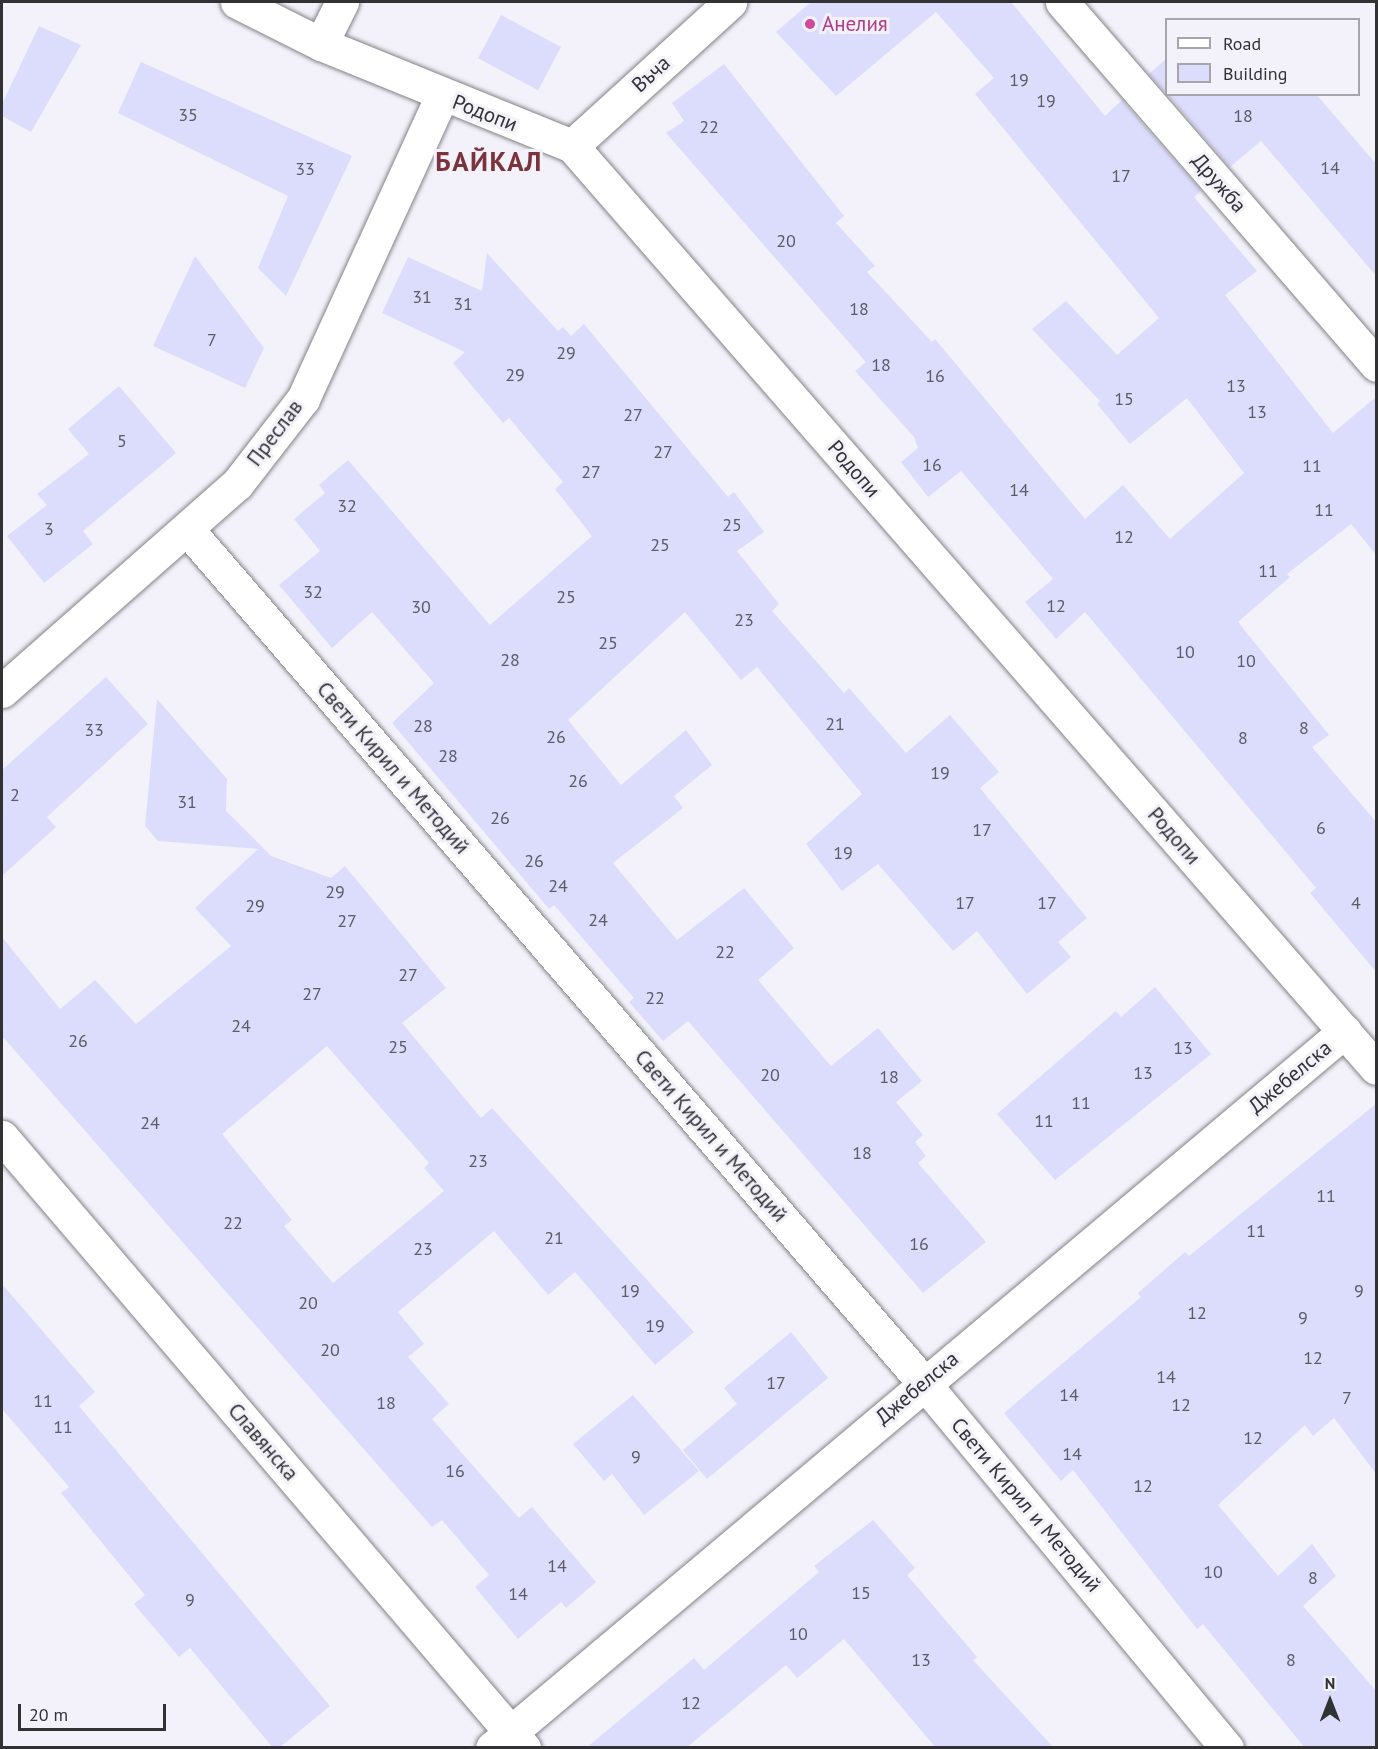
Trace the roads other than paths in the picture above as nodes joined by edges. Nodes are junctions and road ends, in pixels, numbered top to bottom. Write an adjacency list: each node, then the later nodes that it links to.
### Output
1 (237, 2): 5 (street, Родопи)
2 (342, 2): 5 (street)
3 (730, 2): 7 (street, Въча)
4 (1062, 2): 8 (street, Дружба)
5 (321, 44): 6 (street, Родопи)
6 (442, 96): 7 (street, Родопи); 9 (street, Преслав)
7 (572, 146): 11 (street, Родопи)
8 (1377, 365)
9 (187, 529): 10 (street, Преслав); 14 (street, Свети Кирил и Методий)
10 (2, 691)
11 (1344, 1031): 12 (street, Родопи); 14 (street, Джебелска)
12 (1377, 1068)
13 (2, 1137): 15 (street, Славянска)
14 (923, 1382): 15 (street, Джебелска); 16 (street, Свети Кирил и Методий)
15 (509, 1742)
16 (1227, 1748)

